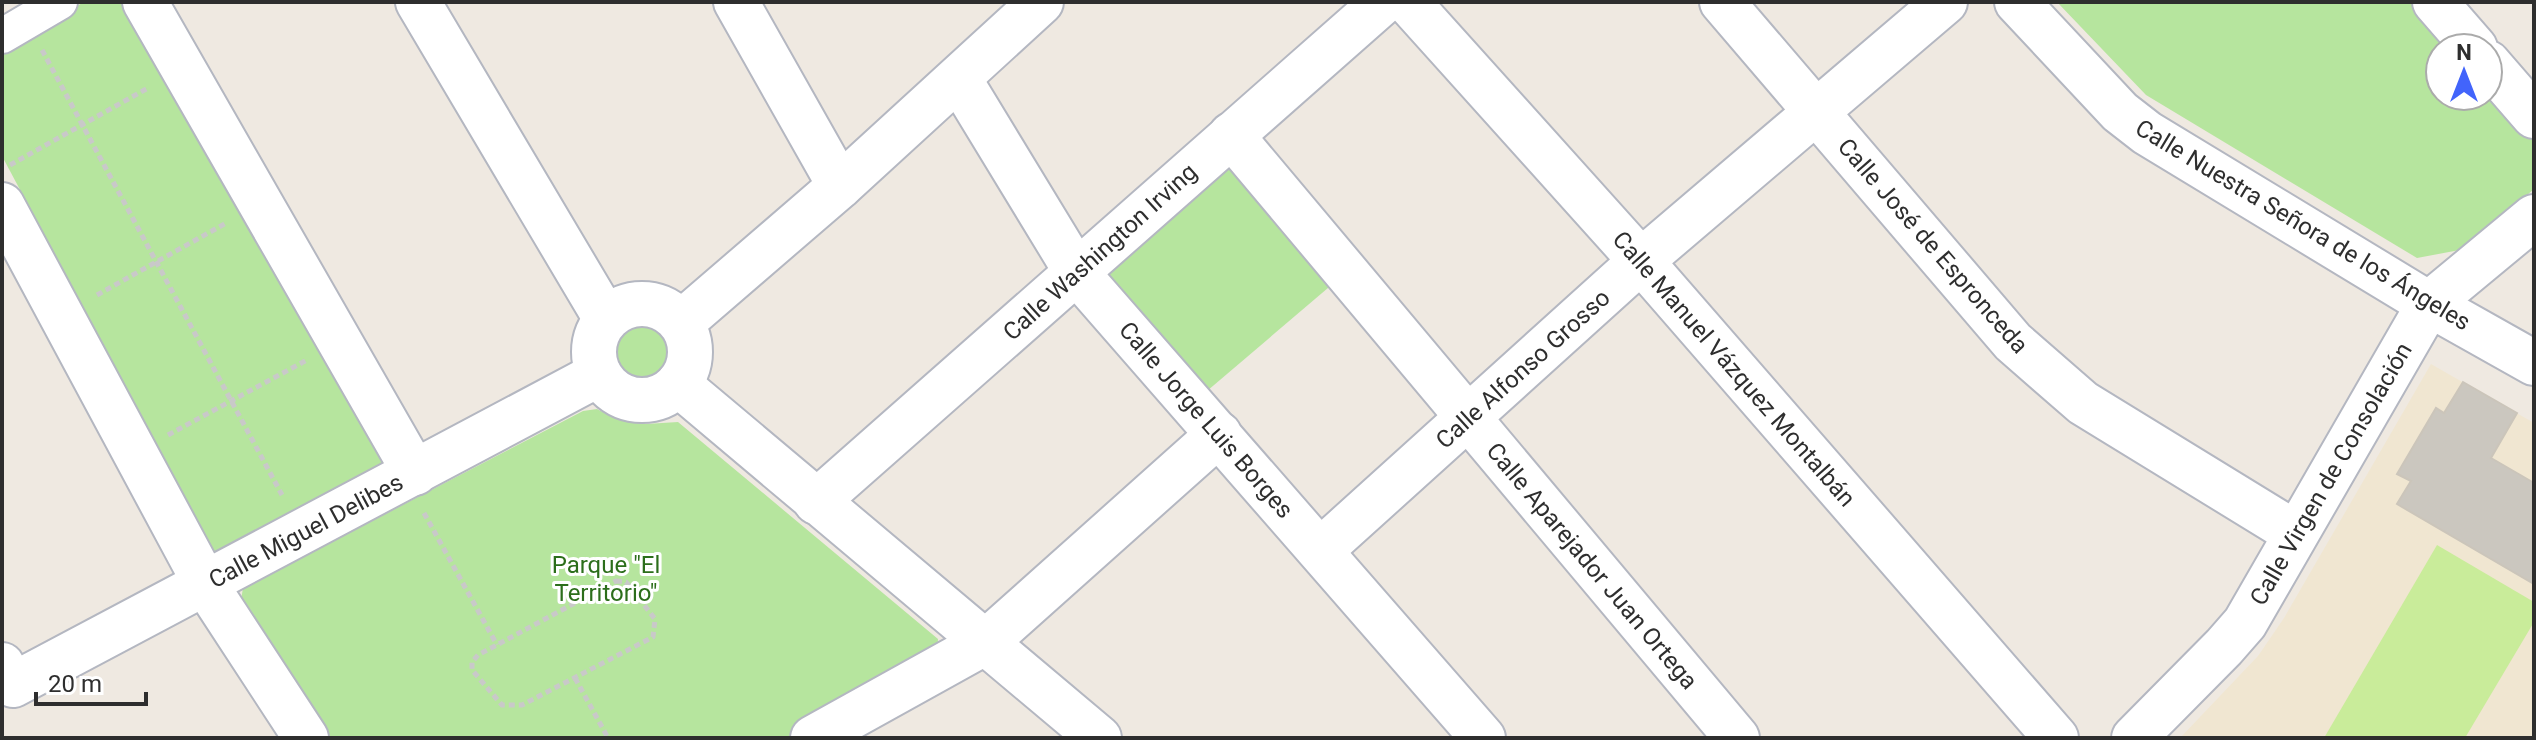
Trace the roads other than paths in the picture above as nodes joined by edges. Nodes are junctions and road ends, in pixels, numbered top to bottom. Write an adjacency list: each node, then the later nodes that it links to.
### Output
1 (60, 2): 12 (street)
2 (145, 2): 32 (street)
3 (418, 2): 25 (street)
4 (736, 2): 19 (street)
5 (1383, 2): 18 (street, Calle Washington Irving)
6 (1408, 2): 22 (street, Calle Manuel Vázquez Montalbán)
7 (1722, 2): 16 (street, Calle José de Espronceda)
8 (1945, 2): 16 (street, Calle Alfonso Grosso)
9 (2017, 2): 24 (street, Calle Nuestra Señora de los Ángeles)
10 (2438, 3): 13 (street)
11 (1026, 7): 14 (street)
12 (14, 28)
13 (2462, 32)
14 (959, 79): 19 (street); 23 (street, Calle Jorge Luis Borges)
15 (2504, 81): 17 (street)
16 (1817, 111): 22 (street, Calle Alfonso Grosso); 34 (street, Calle José de Espronceda)
17 (2534, 116)
18 (1231, 135): 23 (street, Calle Washington Irving); 30 (street, Calle Aparejador Juan Ortega)
19 (840, 186): 26 (street)
20 (2, 205): 36 (street)
21 (2534, 217): 24 (street, Calle Virgen de Consolación)
22 (1641, 261): 30 (street, Calle Alfonso Grosso); 44 (street, Calle Manuel Vázquez Montalbán)
23 (1077, 273): 31 (street, Calle Jorge Luis Borges); 33 (street, Calle Washington Irving)
24 (2429, 304): 27 (street, Calle Nuestra Señora de los Ángeles); 34 (street, Calle Virgen de Consolación)
25 (606, 319): 26 (street); 28 (street)
26 (681, 323): 29 (street)
27 (2534, 363)
28 (599, 374): 29 (street); 32 (street, Calle Miguel Delibes)
29 (678, 384): 33 (street)
30 (1469, 419): 35 (street, Calle Alfonso Grosso); 43 (street, Calle Aparejador Juan Ortega)
31 (1219, 434): 35 (street, Calle Jorge Luis Borges); 37 (street)
32 (410, 476): 36 (street, Calle Miguel Delibes)
33 (816, 502): 37 (street)
34 (2295, 533): 45 (street, Calle Virgen de Consolación)
35 (1321, 550): 42 (street, Calle Jorge Luis Borges)
36 (206, 585): 38 (street, Calle Miguel Delibes); 39 (street)
37 (986, 642): 40 (street); 41 (street)
38 (7, 675)
39 (306, 738)
40 (813, 738)
41 (1099, 738)
42 (1483, 738)
43 (1737, 738)
44 (2056, 738)
45 (2134, 738)

